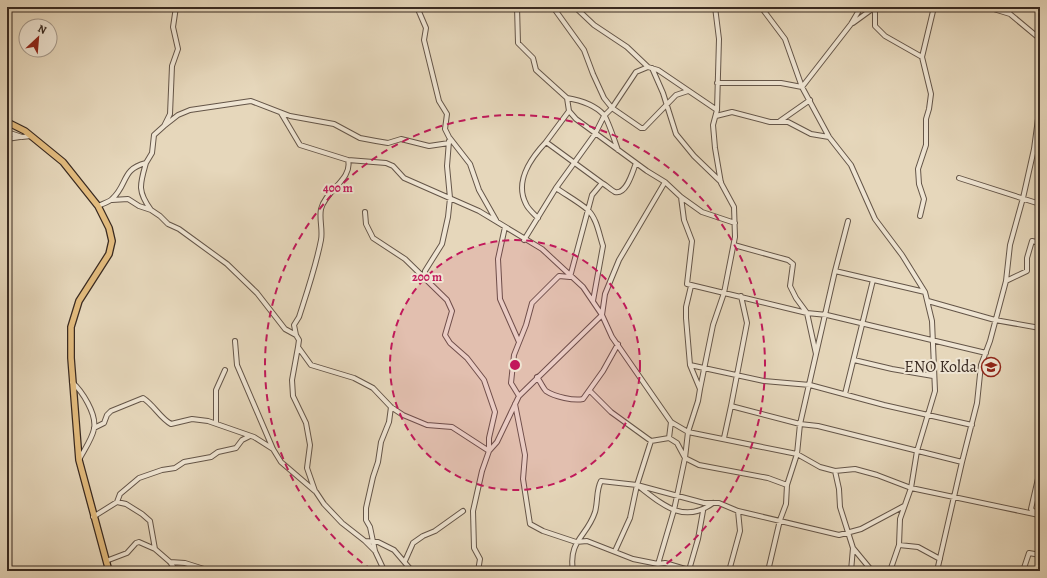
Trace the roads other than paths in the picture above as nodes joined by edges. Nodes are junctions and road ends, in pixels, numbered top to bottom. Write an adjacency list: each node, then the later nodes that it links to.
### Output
1 (176, 7): 32 (street)
2 (517, 7): 20 (street)
3 (553, 7): 24 (street)
4 (576, 7): 16 (street)
5 (715, 7): 17 (street)
6 (762, 7): 18 (street)
7 (862, 7): 13 (street)
8 (934, 7): 15 (street)
9 (987, 7): 12 (street)
10 (1006, 7): 12 (street)
11 (418, 8): 38 (street)
12 (1010, 14): 14 (street)
13 (852, 24): 15 (street); 18 (street)
14 (1040, 39)
15 (922, 57): 61 (street)
16 (650, 68): 19 (street); 23 (street); 24 (street)
17 (717, 83): 18 (street); 25 (street)
18 (802, 88): 21 (street)
19 (688, 91): 23 (street); 25 (street)
20 (567, 98): 26 (street); 28 (street)
21 (810, 100): 31 (street); 37 (street)
22 (1040, 104): 54 (street)
23 (666, 106): 24 (street); 50 (street)
24 (612, 108): 28 (street)
25 (717, 110): 29 (street)
26 (569, 111): 34 (street); 40 (street)
27 (281, 113): 32 (street); 41 (street); 43 (street)
28 (604, 116): 34 (street); 42 (street)
29 (716, 116): 31 (street); 50 (street)
30 (7, 122): 35 (main road)
31 (779, 122): 37 (street)
32 (164, 126): 46 (street)
33 (7, 132): 36 (street)
34 (595, 134): 42 (street); 44 (street)
35 (32, 136): 36 (street); 57 (main road)
36 (22, 137): 39 (street)
37 (829, 137): 76 (street)
38 (449, 138): 41 (street); 63 (street)
39 (7, 139)
40 (546, 142): 44 (street); 62 (street)
41 (449, 143): 52 (street)
42 (619, 151): 45 (street)
43 (348, 160): 52 (street); 87 (street)
44 (574, 162): 49 (street); 51 (street)
45 (636, 162): 48 (street); 49 (street)
46 (146, 163): 55 (street); 58 (street)
47 (959, 178): 54 (street)
48 (664, 182): 53 (street); 83 (street)
49 (602, 183): 59 (street)
50 (721, 183): 65 (street)
51 (556, 188): 59 (street); 62 (street)
52 (450, 198): 63 (street); 72 (street)
53 (681, 198): 65 (street); 75 (street)
54 (1023, 198): 56 (street); 74 (street)
55 (112, 200): 57 (street); 58 (street)
56 (1040, 204)
57 (98, 206): 102 (main road)
58 (151, 210): 87 (street)
59 (588, 210): 71 (street); 79 (street)
60 (365, 212): 72 (street)
61 (920, 216)
62 (538, 218): 67 (street)
63 (497, 221): 66 (street)
64 (848, 221): 70 (street)
65 (735, 223): 69 (street)
66 (505, 227): 67 (street); 89 (street)
67 (524, 240): 71 (street)
68 (1040, 243): 74 (street)
69 (734, 245): 77 (street); 81 (street)
70 (836, 271): 73 (street); 82 (street)
71 (570, 277): 79 (street); 89 (street)
72 (425, 278): 124 (street)
73 (873, 280): 76 (street); 85 (street)
74 (1006, 281): 84 (street)
75 (692, 286): 77 (street); 96 (street)
76 (925, 292): 80 (street)
77 (724, 293): 78 (street); 97 (street)
78 (742, 296): 81 (street); 99 (street)
79 (593, 301): 83 (street)
80 (928, 301): 84 (street); 90 (street)
81 (807, 313): 82 (street); 94 (street)
82 (827, 315): 85 (street); 94 (street)
83 (602, 316): 91 (street); 101 (street)
84 (994, 320): 86 (street); 93 (street)
85 (862, 324): 90 (street); 95 (street)
86 (1040, 328)
87 (296, 335): 92 (street)
88 (235, 341): 122 (street)
89 (519, 342): 107 (street)
90 (933, 342): 93 (street); 100 (street)
91 (618, 344): 105 (street); 112 (street)
92 (298, 347): 110 (street); 134 (street)
93 (986, 353): 115 (street)
94 (817, 357): 103 (street)
95 (854, 360): 100 (street); 106 (street)
96 (690, 365): 97 (street); 104 (street)
97 (704, 369): 99 (street); 104 (street)
98 (225, 370): 113 (street)
99 (738, 376): 103 (street); 109 (street)
100 (933, 376): 111 (street)
101 (537, 377): 105 (street); 107 (street)
102 (72, 382): 116 (street); 127 (main road)
103 (810, 385): 106 (street); 114 (street)
104 (700, 389): 117 (street)
105 (590, 391): 121 (street)
106 (845, 394): 111 (street)
107 (520, 396): 108 (street)
108 (515, 404): 124 (street); 150 (street)
109 (732, 406): 114 (street); 120 (street)
110 (391, 407): 124 (street); 149 (street)
111 (927, 414): 115 (street); 123 (street)
112 (670, 422): 117 (street); 119 (street)
113 (216, 423): 116 (street); 118 (street)
114 (800, 424): 123 (street); 125 (street)
115 (972, 425): 128 (street)
116 (94, 428): 127 (street)
117 (688, 432): 120 (street); 126 (street)
118 (250, 436): 122 (street); 137 (street)
119 (669, 438): 121 (street); 126 (street)
120 (724, 438): 125 (street)
121 (651, 441): 131 (street)
122 (273, 449): 134 (street)
123 (917, 451): 128 (street); 133 (street)
124 (489, 452): 168 (street)
125 (797, 454): 130 (street); 132 (street)
126 (685, 458): 132 (street); 135 (street)
127 (79, 460): 145 (main road)
128 (962, 462): 136 (street)
129 (1040, 470): 144 (street)
130 (835, 471): 133 (street); 147 (street)
131 (637, 485): 135 (street); 140 (street); 150 (street); 154 (street)
132 (787, 485): 146 (street)
133 (911, 488): 136 (street); 139 (street)
134 (316, 492): 148 (street)
135 (676, 495): 138 (street); 140 (street)
136 (955, 498): 144 (street); 157 (street)
137 (117, 502): 145 (street); 153 (street)
138 (713, 504): 142 (street); 143 (street)
139 (904, 506): 147 (street); 151 (street)
140 (674, 510): 142 (street); 161 (street)
141 (463, 511): 159 (street)
142 (703, 511): 163 (street)
143 (738, 511): 146 (street); 173 (street)
144 (1040, 516)
145 (93, 517): 158 (main road)
146 (780, 520): 147 (street); 174 (street)
147 (849, 533): 152 (street)
148 (365, 541): 149 (street); 155 (street)
149 (373, 541): 155 (street); 159 (street)
150 (576, 542): 154 (street); 171 (street)
151 (899, 544): 157 (street); 177 (street)
152 (853, 548): 175 (street); 176 (street)
153 (155, 549): 158 (street); 160 (street)
154 (616, 551): 161 (street)
155 (375, 552): 167 (street)
156 (1040, 555): 179 (street)
157 (940, 559): 178 (street)
158 (106, 561): 164 (main road)
159 (405, 561): 162 (street)
160 (170, 562): 165 (street); 166 (street)
161 (658, 564): 163 (street); 172 (street)
162 (410, 570)
163 (690, 570)
164 (109, 571)
165 (176, 571)
166 (226, 571)
167 (382, 571)
168 (478, 571)
169 (546, 571): 170 (street)
170 (566, 571)
171 (573, 571)
172 (656, 571)
173 (729, 571)
174 (768, 571)
175 (851, 571)
176 (872, 571)
177 (890, 571)
178 (937, 571)
179 (1023, 571)

